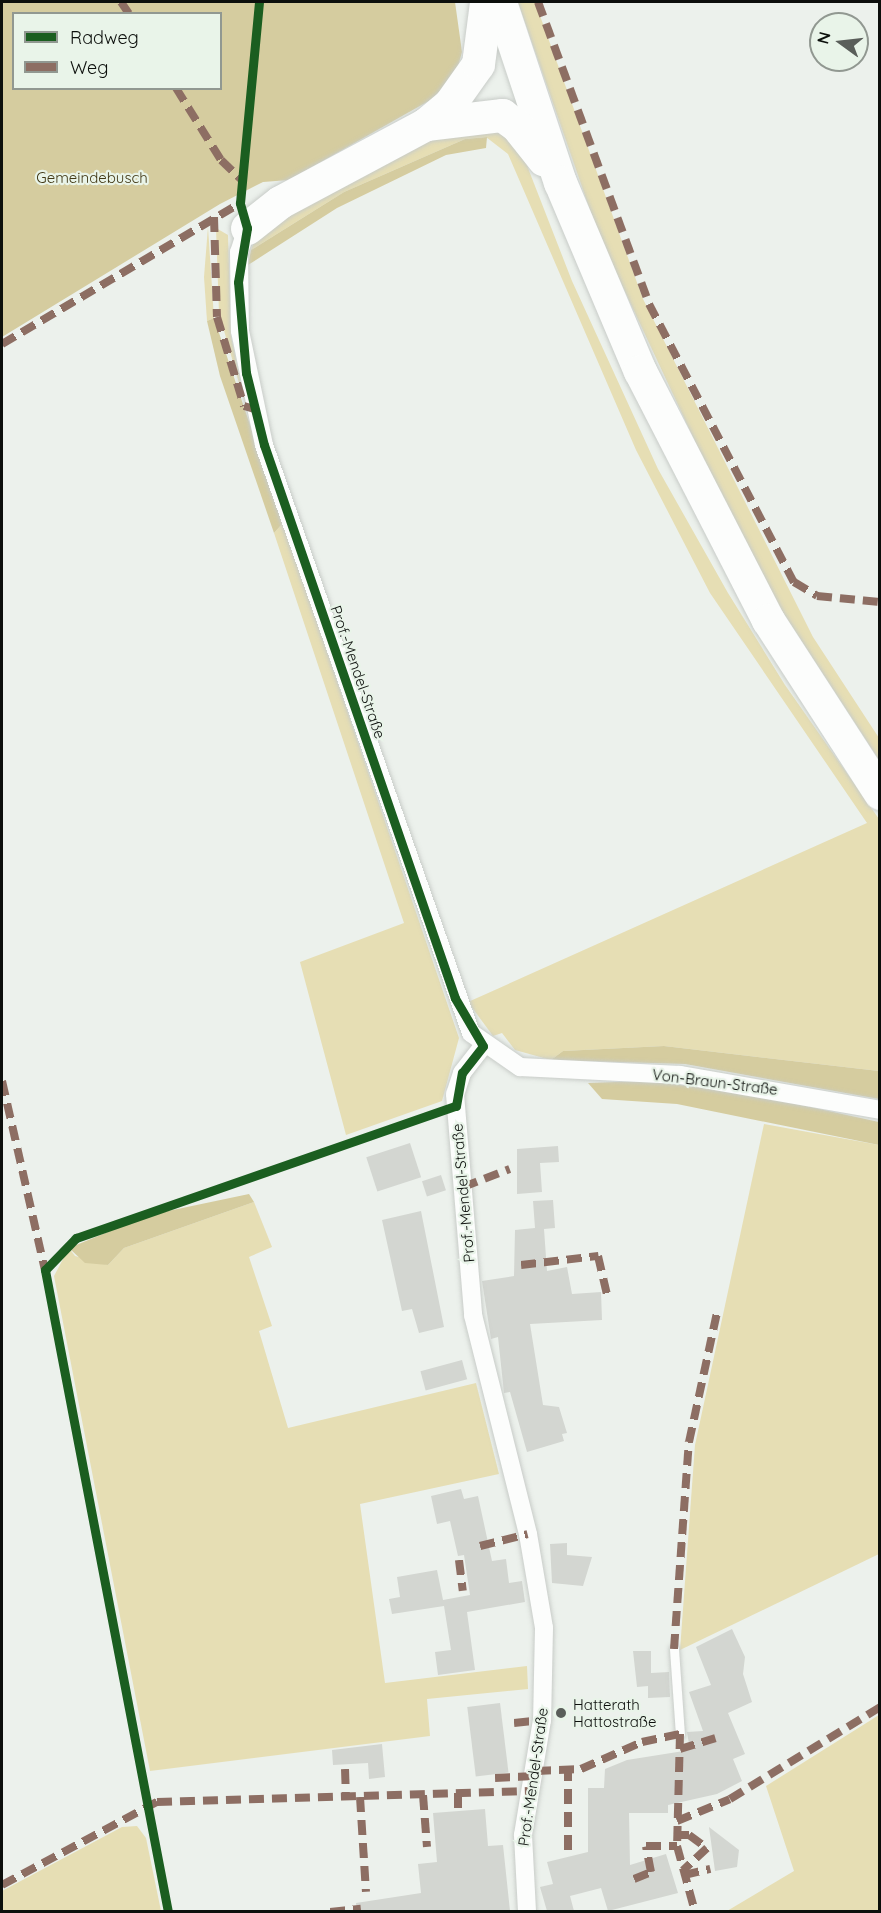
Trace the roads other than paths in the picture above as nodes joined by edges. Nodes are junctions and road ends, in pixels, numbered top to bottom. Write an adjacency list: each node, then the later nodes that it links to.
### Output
1 (486, 2): 3 (highway)
2 (500, 2): 4 (highway)
3 (426, 124): 4 (highway); 5 (highway)
4 (560, 182): 6 (highway)
5 (247, 228): 7 (street, Prof.-Mendel-Straße)
6 (879, 793)
7 (483, 1046): 8 (street, Von-Braun-Straße); 11 (street, Prof.-Mendel-Straße)
8 (879, 1110)
9 (674, 1649): 10 (lane)
10 (680, 1734)
11 (527, 1911)

